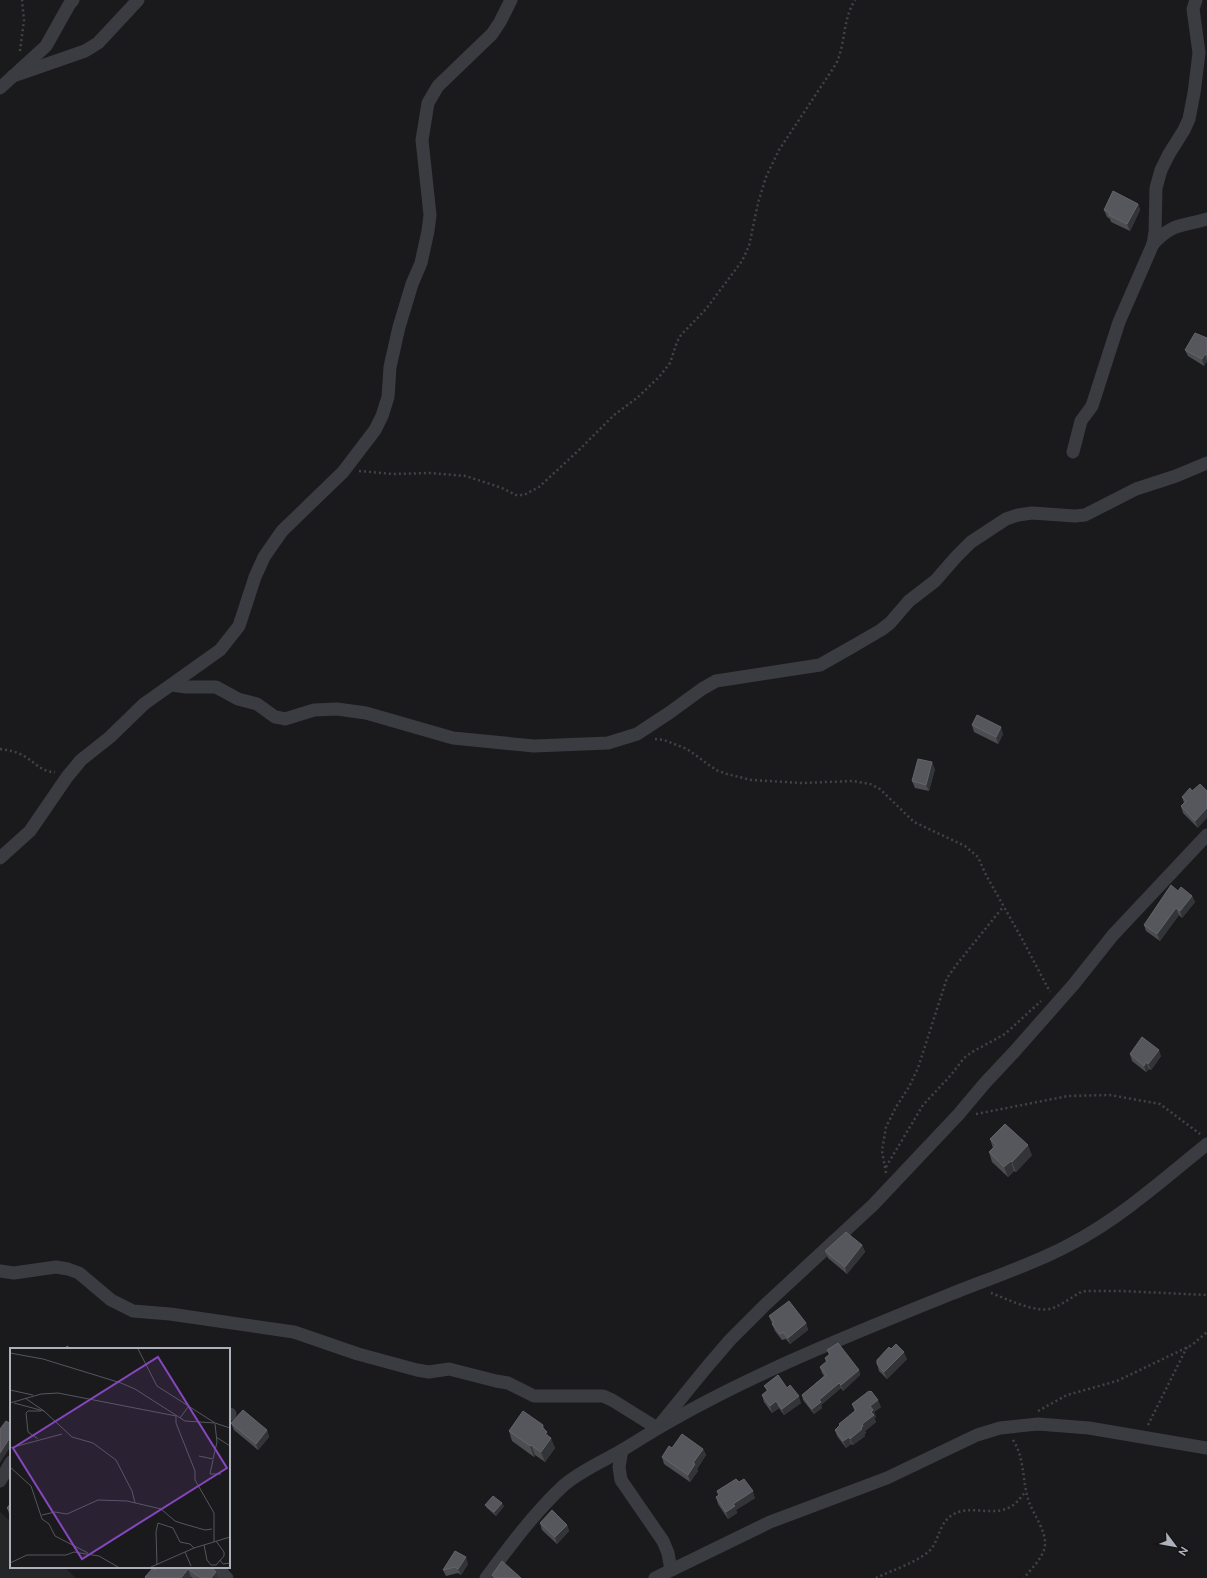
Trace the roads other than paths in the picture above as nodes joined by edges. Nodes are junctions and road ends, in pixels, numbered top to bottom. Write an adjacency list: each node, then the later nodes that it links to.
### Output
1 (73, 0): 5 (street)
2 (138, 0): 5 (street)
3 (511, 0): 11 (street)
4 (1196, 0): 8 (street)
5 (14, 76): 6 (street)
6 (0, 88)
7 (1207, 219): 8 (street)
8 (1153, 244): 9 (street)
9 (1072, 452)
10 (1207, 463): 11 (street)
11 (172, 685): 13 (street)
12 (1207, 835): 16 (street)
13 (0, 858)
14 (1204, 1139): 16 (street)
15 (0, 1271): 16 (street)
16 (657, 1428): 18 (street)
17 (1207, 1448): 22 (street)
18 (622, 1450): 22 (street); 24 (street)
19 (10, 1464): 20 (street)
20 (0, 1481)
21 (218, 1568): 23 (street)
22 (671, 1570): 25 (street)
23 (227, 1578)
24 (486, 1578)
25 (655, 1578)

